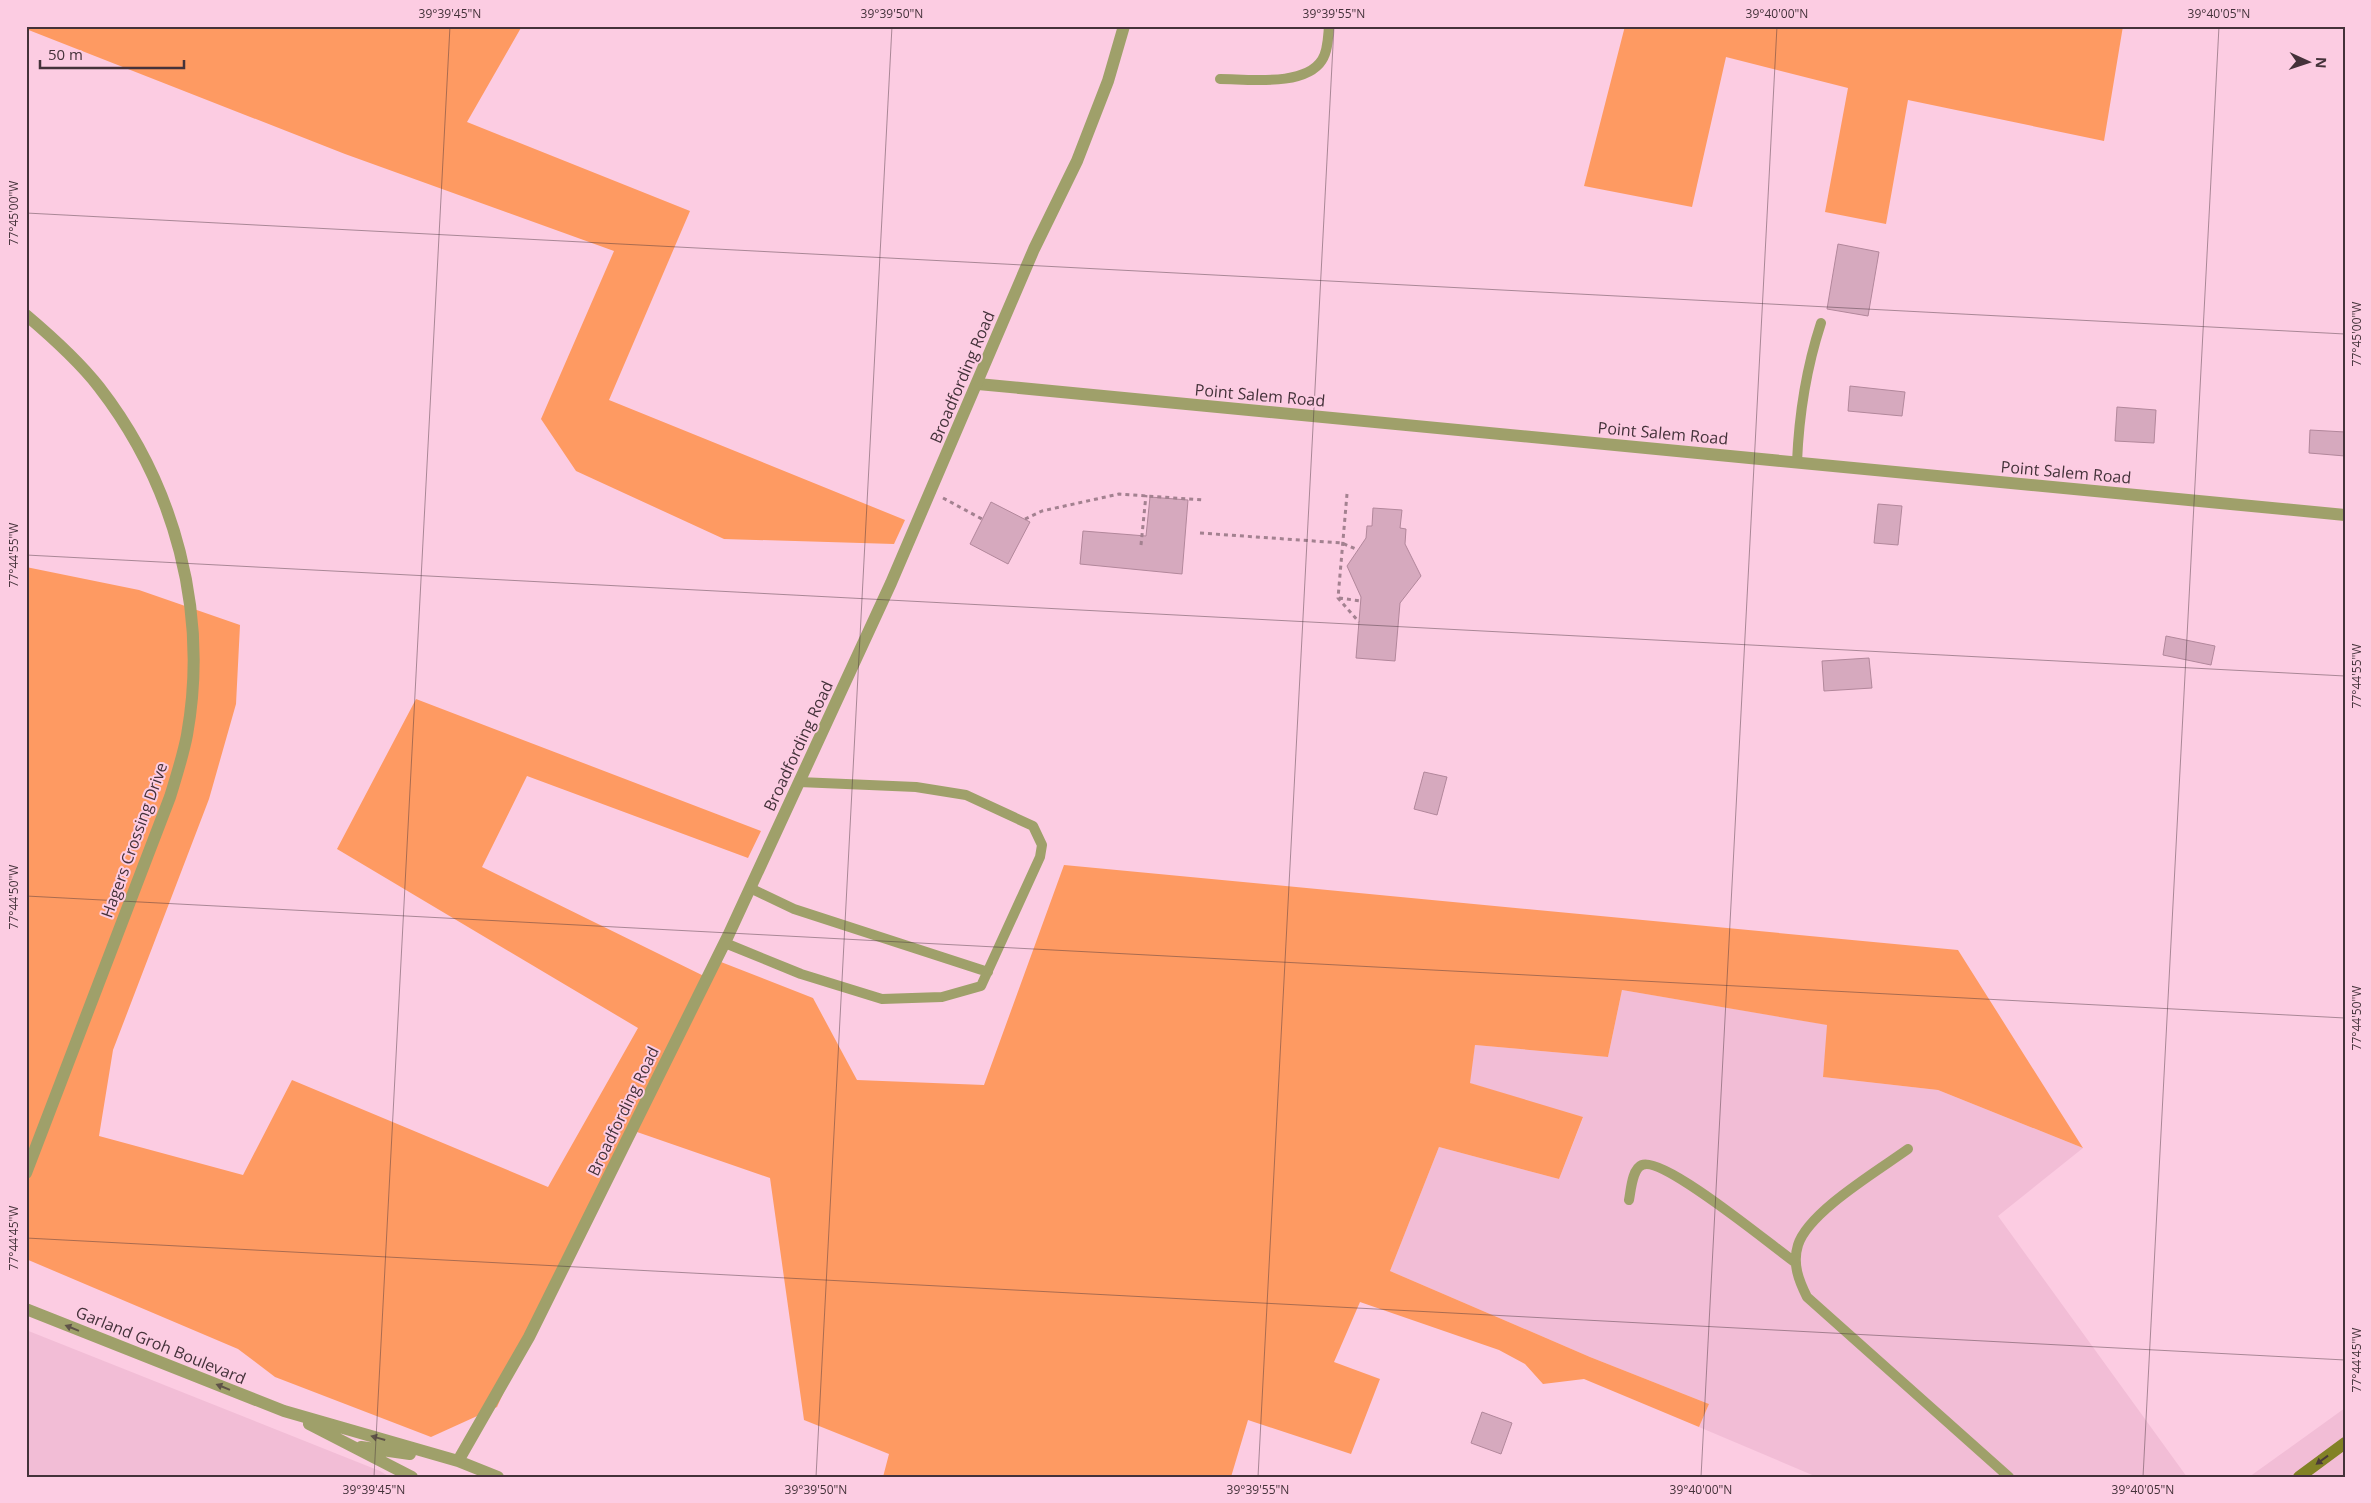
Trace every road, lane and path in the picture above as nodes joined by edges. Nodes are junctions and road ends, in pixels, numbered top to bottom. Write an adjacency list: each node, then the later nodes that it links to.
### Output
1 (1124, 26): 6 (street, Broadfording Road)
2 (1330, 26): 3 (lane)
3 (1220, 79)
4 (26, 315): 27 (street, Hagers Crossing Drive)
5 (1821, 323): 7 (lane)
6 (978, 384): 7 (street, Point Salem Road); 8 (street, Broadfording Road)
7 (1797, 462): 12 (street, Point Salem Road)
8 (931, 491): 13 (path); 22 (street, Broadfording Road)
9 (1347, 494): 16 (path)
10 (1146, 495): 11 (path); 14 (path); 17 (path)
11 (1203, 500)
12 (2345, 515)
13 (982, 519)
14 (1025, 519)
15 (1200, 533): 16 (path)
16 (1342, 543): 18 (path); 19 (path)
17 (1141, 545)
18 (1358, 550)
19 (1338, 598): 20 (path); 21 (path)
20 (1361, 601)
21 (1359, 622)
22 (799, 782): 23 (street, Broadfording Road); 25 (lane)
23 (750, 888): 24 (street, Broadfording Road); 25 (lane)
24 (725, 943): 25 (lane); 34 (street, Broadfording Road)
25 (988, 972)
26 (1908, 1149): 29 (lane)
27 (26, 1173)
28 (1629, 1200): 29 (lane)
29 (1796, 1264): 38 (lane)
30 (26, 1309): 31 (street, Garland Groh Boulevard, one-way to 30)
31 (284, 1411): 33 (street, Garland Groh Boulevard); 34 (street, Garland Groh Boulevard, one-way to 31)
32 (2345, 1443): 39 (main road, one-way to 39)
33 (350, 1445): 34 (street); 35 (street, Garland Groh Boulevard)
34 (458, 1461): 36 (street); 37 (street, Garland Groh Boulevard)
35 (412, 1477)
36 (482, 1477)
37 (498, 1477)
38 (2009, 1477)
39 (2299, 1477)

